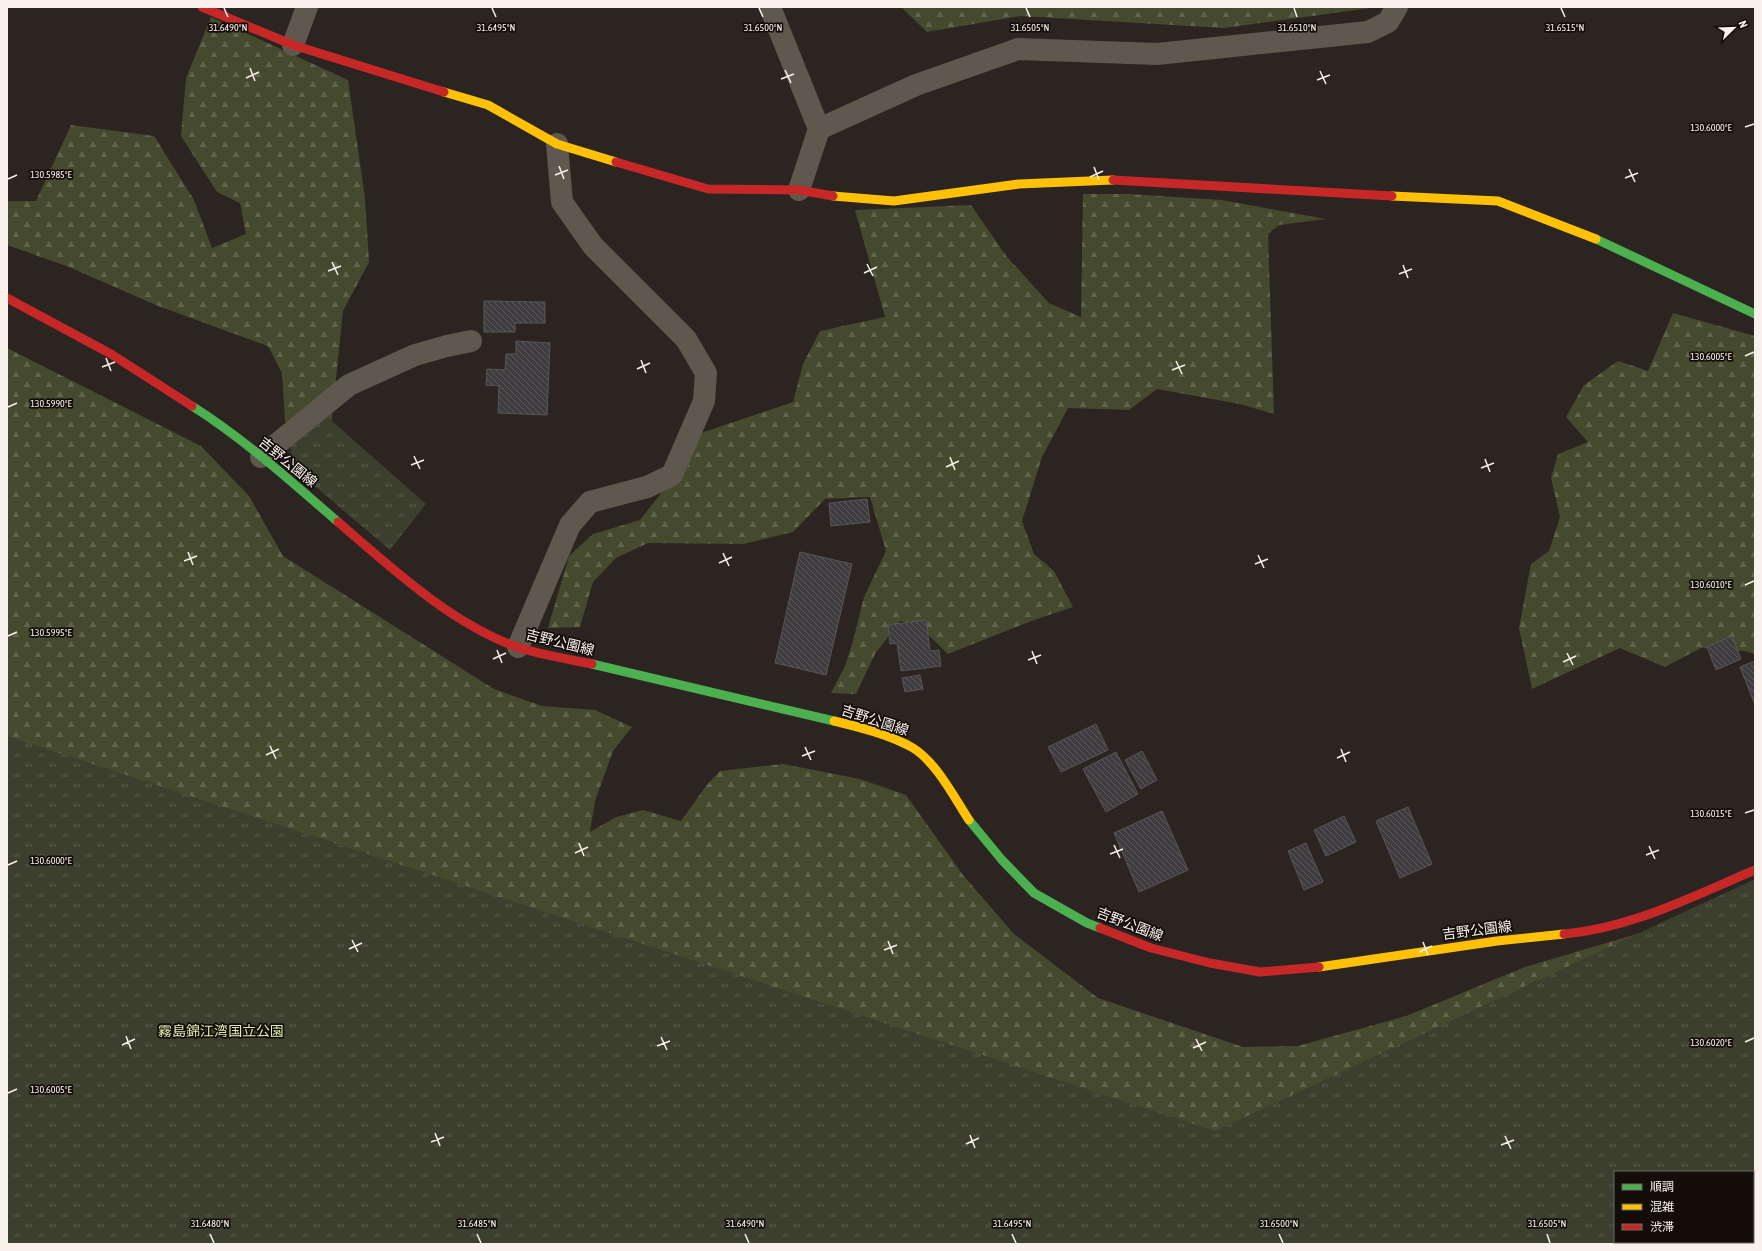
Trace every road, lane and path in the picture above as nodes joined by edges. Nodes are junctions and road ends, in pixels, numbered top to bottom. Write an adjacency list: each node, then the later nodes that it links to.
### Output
1 (202, 7): 5 (main road)
2 (307, 7): 5 (street)
3 (770, 7): 6 (street)
4 (1397, 7): 6 (street)
5 (293, 45): 7 (main road)
6 (819, 129): 8 (street)
7 (557, 144): 8 (main road); 13 (street)
8 (799, 190): 10 (main road)
9 (7, 298): 12 (main road, 吉野公園線)
10 (1755, 314)
11 (471, 341): 12 (street)
12 (261, 457): 13 (main road, 吉野公園線)
13 (518, 647): 14 (main road, 吉野公園線)
14 (1755, 870)

